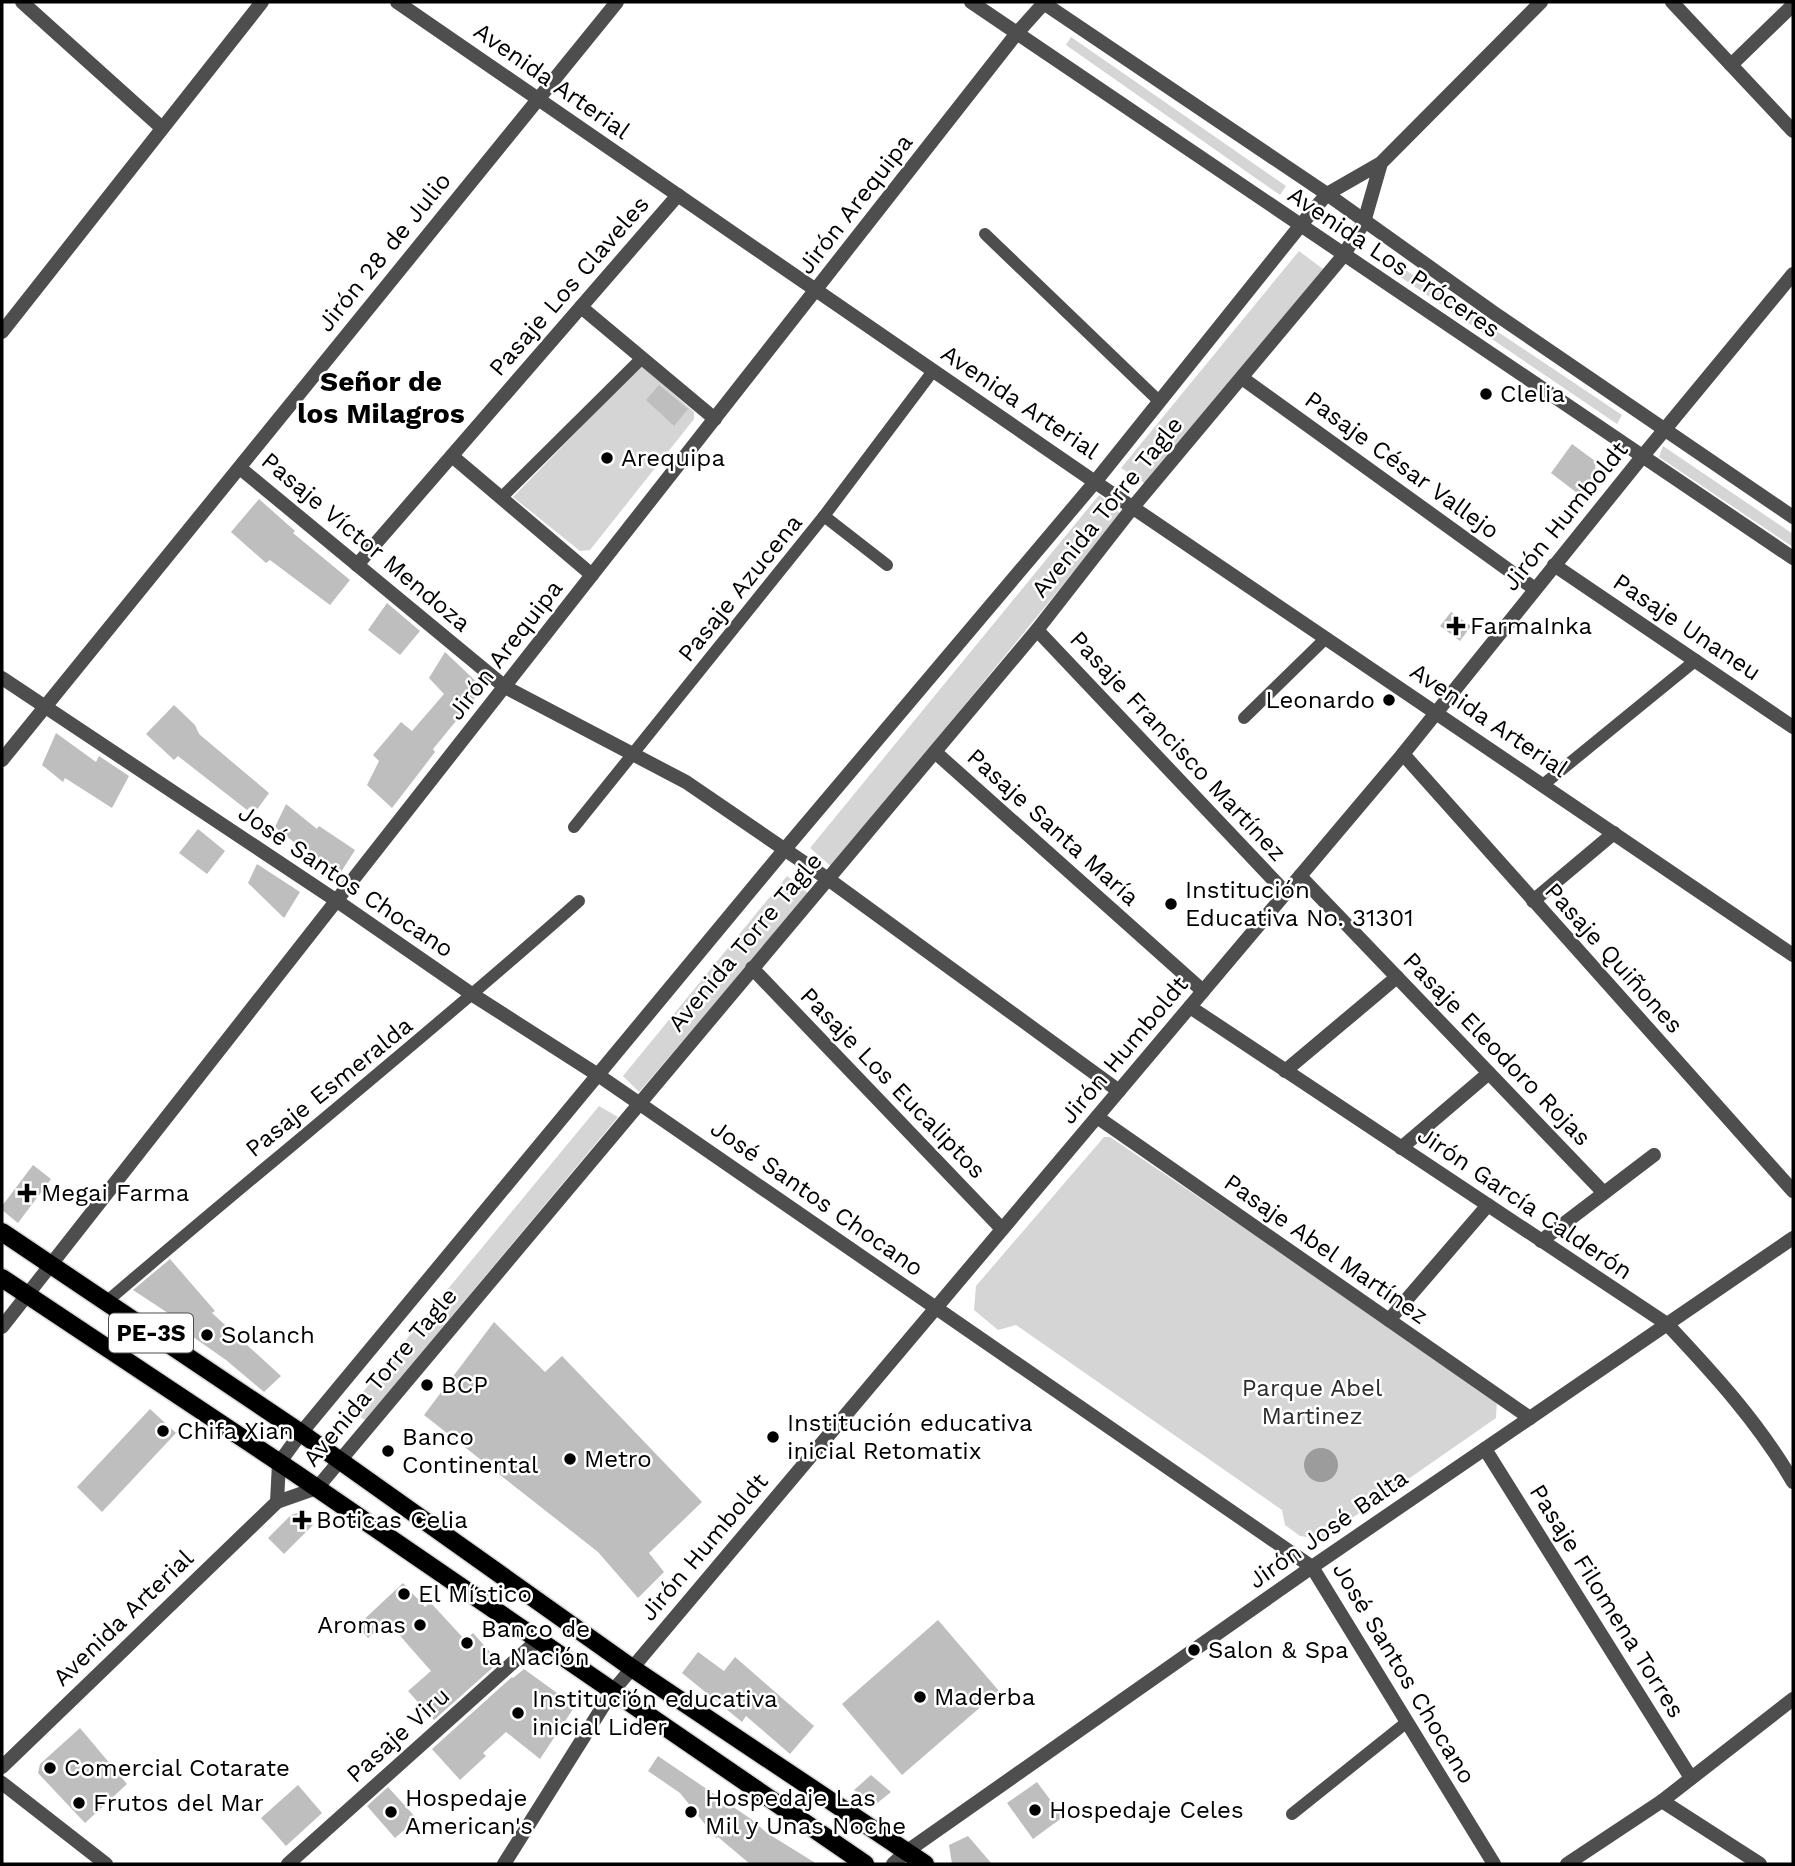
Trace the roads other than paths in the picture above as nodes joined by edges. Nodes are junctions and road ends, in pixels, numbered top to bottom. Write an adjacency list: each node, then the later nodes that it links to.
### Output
1 (22, 2): 13 (street)
2 (262, 2): 13 (street)
3 (397, 2): 12 (street, Avenida Arterial)
4 (617, 2): 12 (street, Jirón 28 de Julio)
5 (971, 2): 10 (street, Avenida Los Próceres)
6 (1044, 2): 10 (street, Jirón Arequipa); 16 (street, Avenida Los Próceres)
7 (1541, 2): 15 (street, Avenida Torre Tagle)
8 (1672, 2): 11 (street)
9 (1793, 5): 11 (street)
10 (1017, 33): 19 (street, Avenida Los Próceres); 23 (street, Jirón Arequipa)
11 (1731, 65): 14 (street)
12 (538, 99): 17 (street, Avenida Arterial); 34 (street, Jirón 28 de Julio)
13 (162, 128): 25 (street)
14 (1793, 131)
15 (1381, 163): 16 (street, Avenida Torre Tagle); 18 (street, Avenida Torre Tagle)
16 (1327, 194): 18 (street, Avenida Los Próceres); 19 (street, Avenida Torre Tagle)
17 (678, 195): 23 (street, Avenida Arterial); 24 (street, Pasaje Los Claveles)
18 (1364, 222): 21 (street, Avenida Torre Tagle); 31 (street, Avenida Los Próceres)
19 (1300, 226): 21 (street, Avenida Los Próceres); 29 (street, Avenida Torre Tagle)
20 (985, 234): 29 (lane)
21 (1343, 256): 28 (street, Avenida Torre Tagle); 33 (street, Avenida Los Próceres)
22 (1793, 274): 31 (street, Jirón Humboldt)
23 (816, 290): 27 (street, Avenida Arterial); 30 (street, Jirón Arequipa)
24 (581, 307): 26 (street); 32 (street, Pasaje Los Claveles)
25 (2, 332)
26 (642, 358): 30 (street); 36 (lane)
27 (933, 371): 35 (street, Avenida Arterial); 38 (lane, Pasaje Azucena)
28 (1242, 378): 37 (street, Avenida Torre Tagle); 45 (street, Pasaje César Vallejo)
29 (1160, 402): 35 (street, Avenida Torre Tagle)
30 (715, 419): 44 (street, Jirón Arequipa)
31 (1664, 429): 33 (street, Jirón Humboldt); 39 (street, Avenida Los Próceres)
32 (452, 456): 36 (street); 41 (street, Pasaje Los Claveles)
33 (1642, 457): 40 (street, Avenida Los Próceres); 43 (street, Jirón Humboldt)
34 (240, 468): 41 (street, Pasaje Víctor Mendoza); 51 (street, Jirón 28 de Julio)
35 (1095, 482): 37 (street, Avenida Arterial); 62 (street, Avenida Torre Tagle)
36 (501, 498): 44 (street)
37 (1133, 507): 46 (street, Avenida Torre Tagle); 47 (street, Avenida Arterial)
38 (824, 516): 42 (lane); 56 (lane, Pasaje Azucena)
39 (1793, 517)
40 (1793, 558)
41 (357, 565): 50 (street, Pasaje Víctor Mendoza)
42 (887, 565)
43 (1554, 565): 45 (street, Jirón Humboldt); 48 (street, Pasaje Unaneu)
44 (592, 575): 50 (street, Jirón Arequipa)
45 (1535, 589): 52 (street, Jirón Humboldt)
46 (1037, 630): 55 (street, Avenida Torre Tagle); 65 (street, Pasaje Francisco Martínez)
47 (1326, 638): 52 (street, Avenida Arterial); 53 (lane)
48 (1696, 660): 54 (street, Pasaje Unaneu); 59 (lane)
49 (2, 678): 51 (street, José Santos Chocano)
50 (505, 687): 56 (street, Pasaje Víctor Mendoza); 66 (street, Jirón Arequipa)
51 (46, 708): 58 (street, Jirón 28 de Julio); 66 (street, José Santos Chocano)
52 (1436, 712): 57 (street, Jirón Humboldt); 59 (street, Avenida Arterial)
53 (1244, 718)
54 (1793, 727)
55 (935, 752): 64 (street, Avenida Torre Tagle); 72 (street, Pasaje Santa María)
56 (632, 754): 60 (lane, Pasaje Azucena); 62 (street, Pasaje Víctor Mendoza)
57 (1403, 754): 63 (street, Jirón Humboldt); 68 (street, Pasaje Quiñones)
58 (2, 760)
59 (1544, 784): 61 (street, Avenida Arterial)
60 (574, 828)
61 (1614, 833): 68 (street); 69 (street, Avenida Arterial)
62 (785, 849): 64 (street); 77 (street, Avenida Torre Tagle)
63 (1300, 876): 65 (street, Jirón Humboldt); 71 (street, Pasaje Eleodoro Rojas)
64 (828, 879): 70 (street, Avenida Torre Tagle); 78 (street)
65 (1286, 893): 72 (street, Jirón Humboldt)
66 (337, 901): 73 (street, José Santos Chocano); 90 (street, Jirón Arequipa)
67 (579, 901): 73 (lane, Pasaje Esmeralda)
68 (1533, 901): 83 (street, Pasaje Quiñones)
69 (1793, 955)
70 (752, 968): 79 (street, Avenida Torre Tagle); 86 (street, Pasaje Los Eucaliptos)
71 (1397, 977): 75 (street); 76 (street, Pasaje Eleodoro Rojas)
72 (1203, 991): 74 (street, Jirón Humboldt)
73 (473, 995): 77 (street, José Santos Chocano); 93 (lane, Pasaje Esmeralda)
74 (1189, 1007): 75 (street, Jirón García Calderón); 78 (street, Jirón Humboldt)
75 (1285, 1071): 81 (street, Jirón García Calderón)
76 (1489, 1073): 81 (street); 84 (street, Pasaje Eleodoro Rojas)
77 (597, 1074): 79 (street, José Santos Chocano); 99 (street, Avenida Torre Tagle)
78 (1119, 1091): 80 (street, Jirón Humboldt)
79 (639, 1103): 94 (street, José Santos Chocano); 101 (street, Avenida Torre Tagle)
80 (1097, 1117): 86 (street, Jirón Humboldt); 95 (street, Pasaje Abel Martínez)
81 (1401, 1148): 85 (street, Jirón García Calderón)
82 (1654, 1155): 84 (street)
83 (1793, 1191)
84 (1604, 1194): 89 (street)
85 (1488, 1205): 89 (street, Jirón García Calderón); 95 (street)
86 (1002, 1229): 94 (street, Jirón Humboldt)
87 (2, 1232): 90 (main road, PE-3S)
88 (1793, 1238): 96 (street, Jirón José Balta)
89 (1541, 1241): 96 (street, Jirón García Calderón)
90 (51, 1266): 92 (street, Jirón Arequipa); 93 (main road, PE-3S)
91 (2, 1278): 92 (main road, PE-3S)
92 (27, 1295): 97 (street, Jirón Arequipa); 102 (main road, PE-3S)
93 (105, 1303): 99 (main road, PE-3S)
94 (936, 1308): 106 (street, José Santos Chocano); 108 (street, Jirón Humboldt)
95 (1389, 1320): 98 (street, Pasaje Abel Martínez)
96 (1667, 1324): 98 (street, Jirón José Balta); 103 (street, Jirón García Calderón)
97 (2, 1327)
98 (1530, 1418): 100 (street, Jirón José Balta)
99 (301, 1433): 101 (main road, PE-3S); 102 (street, Avenida Torre Tagle)
100 (1485, 1449): 106 (street, Jirón José Balta); 113 (street, Pasaje Filomena Torres)
101 (341, 1461): 104 (street, Avenida Torre Tagle); 108 (main road, PE-3S)
102 (279, 1463): 104 (main road, PE-3S); 105 (street, Avenida Torre Tagle)
103 (1793, 1482)
104 (317, 1488): 105 (street, Avenida Torre Tagle); 107 (main road, PE-3S)
105 (276, 1502): 112 (street, Avenida Arterial)
106 (1312, 1567): 111 (street, José Santos Chocano); 117 (street, Jirón José Balta)
107 (538, 1640): 109 (main road, PE-3S); 118 (street, Pasaje Viru)
108 (632, 1668): 109 (street, Jirón Humboldt); 117 (main road, PE-3S)
109 (612, 1692): 120 (street, Jirón Humboldt); 121 (main road, PE-3S)
110 (1793, 1699): 113 (street)
111 (1406, 1722): 116 (lane); 123 (street, José Santos Chocano)
112 (2, 1767)
113 (1691, 1778): 115 (street)
114 (2, 1783): 119 (street)
115 (1662, 1801): 124 (street); 125 (street)
116 (1292, 1814)
117 (900, 1858): 122 (main road, PE-3S)
118 (296, 1862)
119 (106, 1864)
120 (503, 1864)
121 (865, 1864)
122 (925, 1864)
123 (1494, 1864)
124 (1567, 1864)
125 (1760, 1864)

